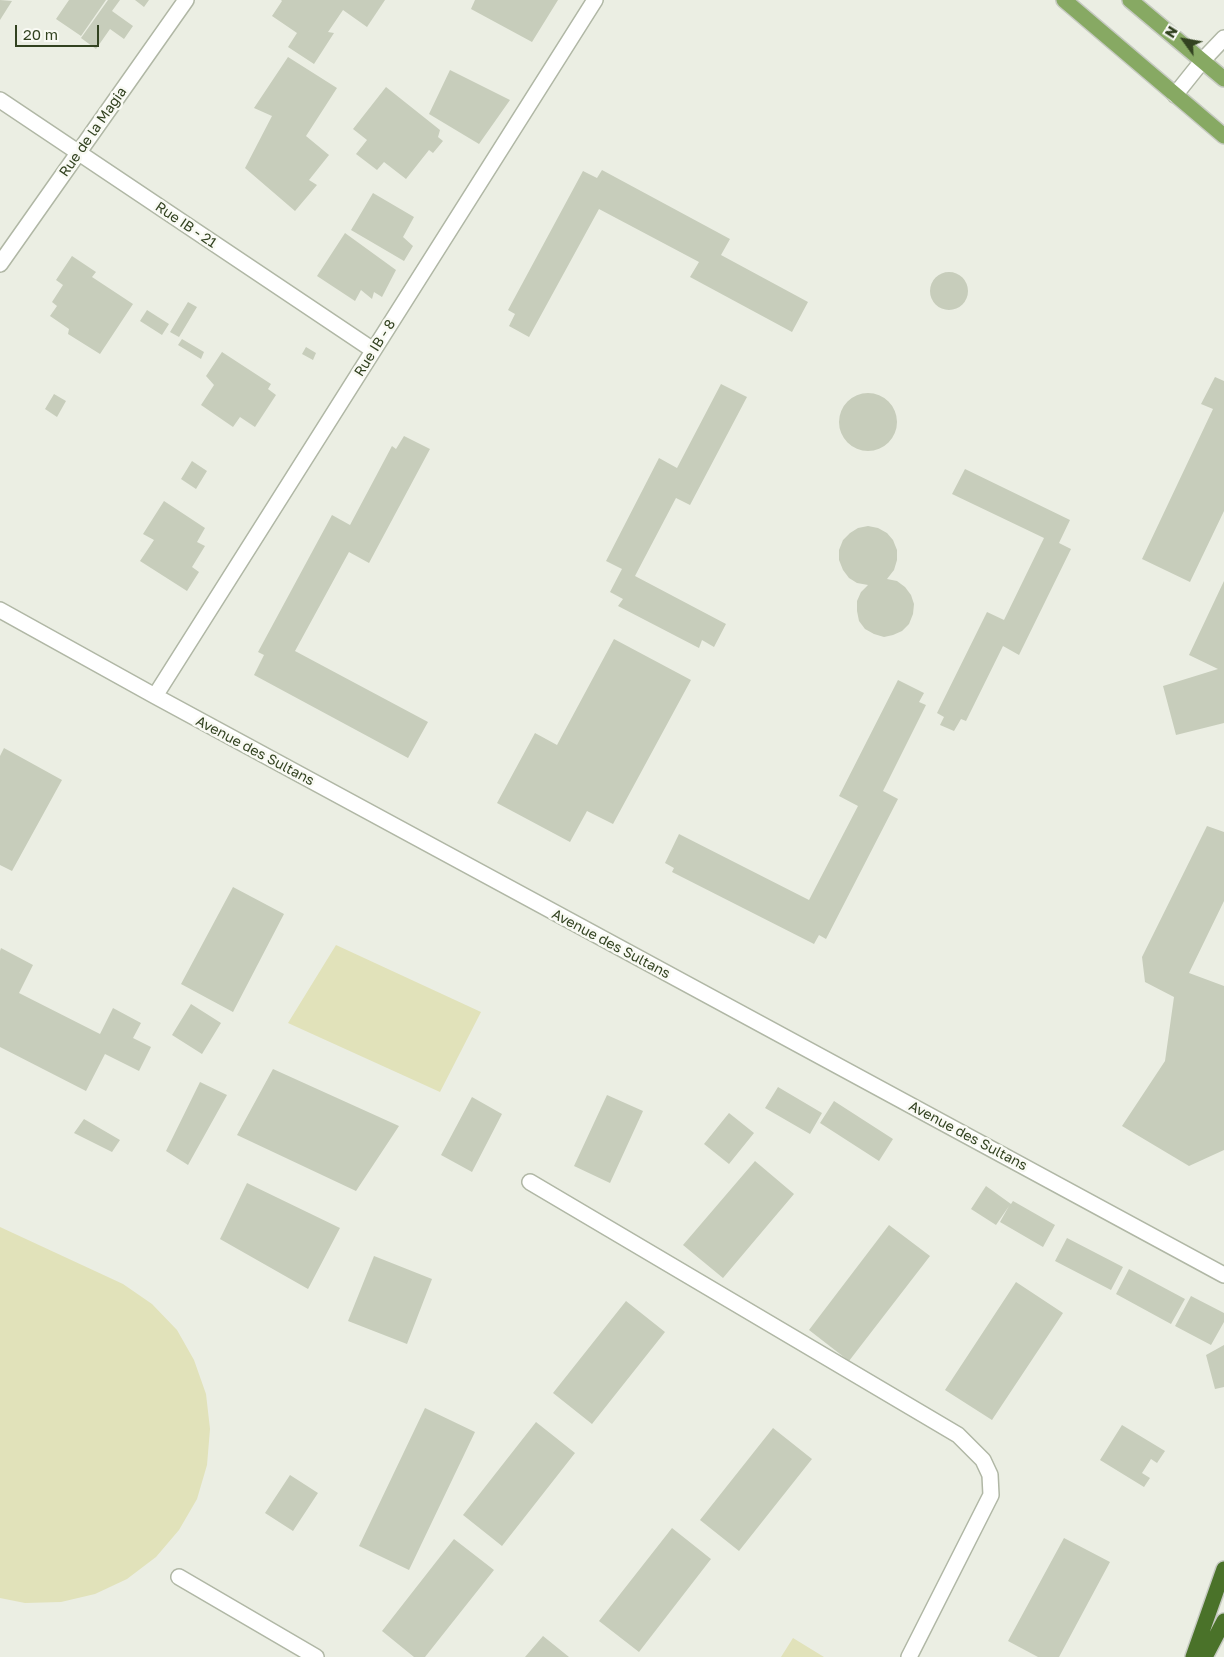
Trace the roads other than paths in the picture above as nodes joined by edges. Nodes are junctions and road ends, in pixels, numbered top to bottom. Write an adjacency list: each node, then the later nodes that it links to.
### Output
1 (186, 0): 11 (street, Rue de la Magia)
2 (595, 0): 13 (street, Rue IB - 8)
3 (1064, 0): 8 (main road)
4 (1130, 0): 6 (main road)
5 (1224, 38): 6 (street)
6 (1203, 60): 7 (main road); 8 (street)
7 (1224, 79)
8 (1174, 95): 10 (main road)
9 (0, 100): 11 (street, Rue IB - 21)
10 (1224, 136)
11 (79, 153): 12 (street, Rue de la Magia); 13 (street, Rue IB - 21)
12 (0, 264)
13 (373, 350): 15 (street, Rue IB - 8)
14 (0, 610): 15 (street, Avenue des Sultans)
15 (155, 696): 17 (street, Avenue des Sultans)
16 (530, 1182): 22 (street)
17 (1224, 1275)
18 (1224, 1569): 23 (highway)
19 (179, 1577): 21 (street)
20 (1224, 1621): 24 (highway)
21 (316, 1657)
22 (909, 1657)
23 (1193, 1657)
24 (1205, 1657)

